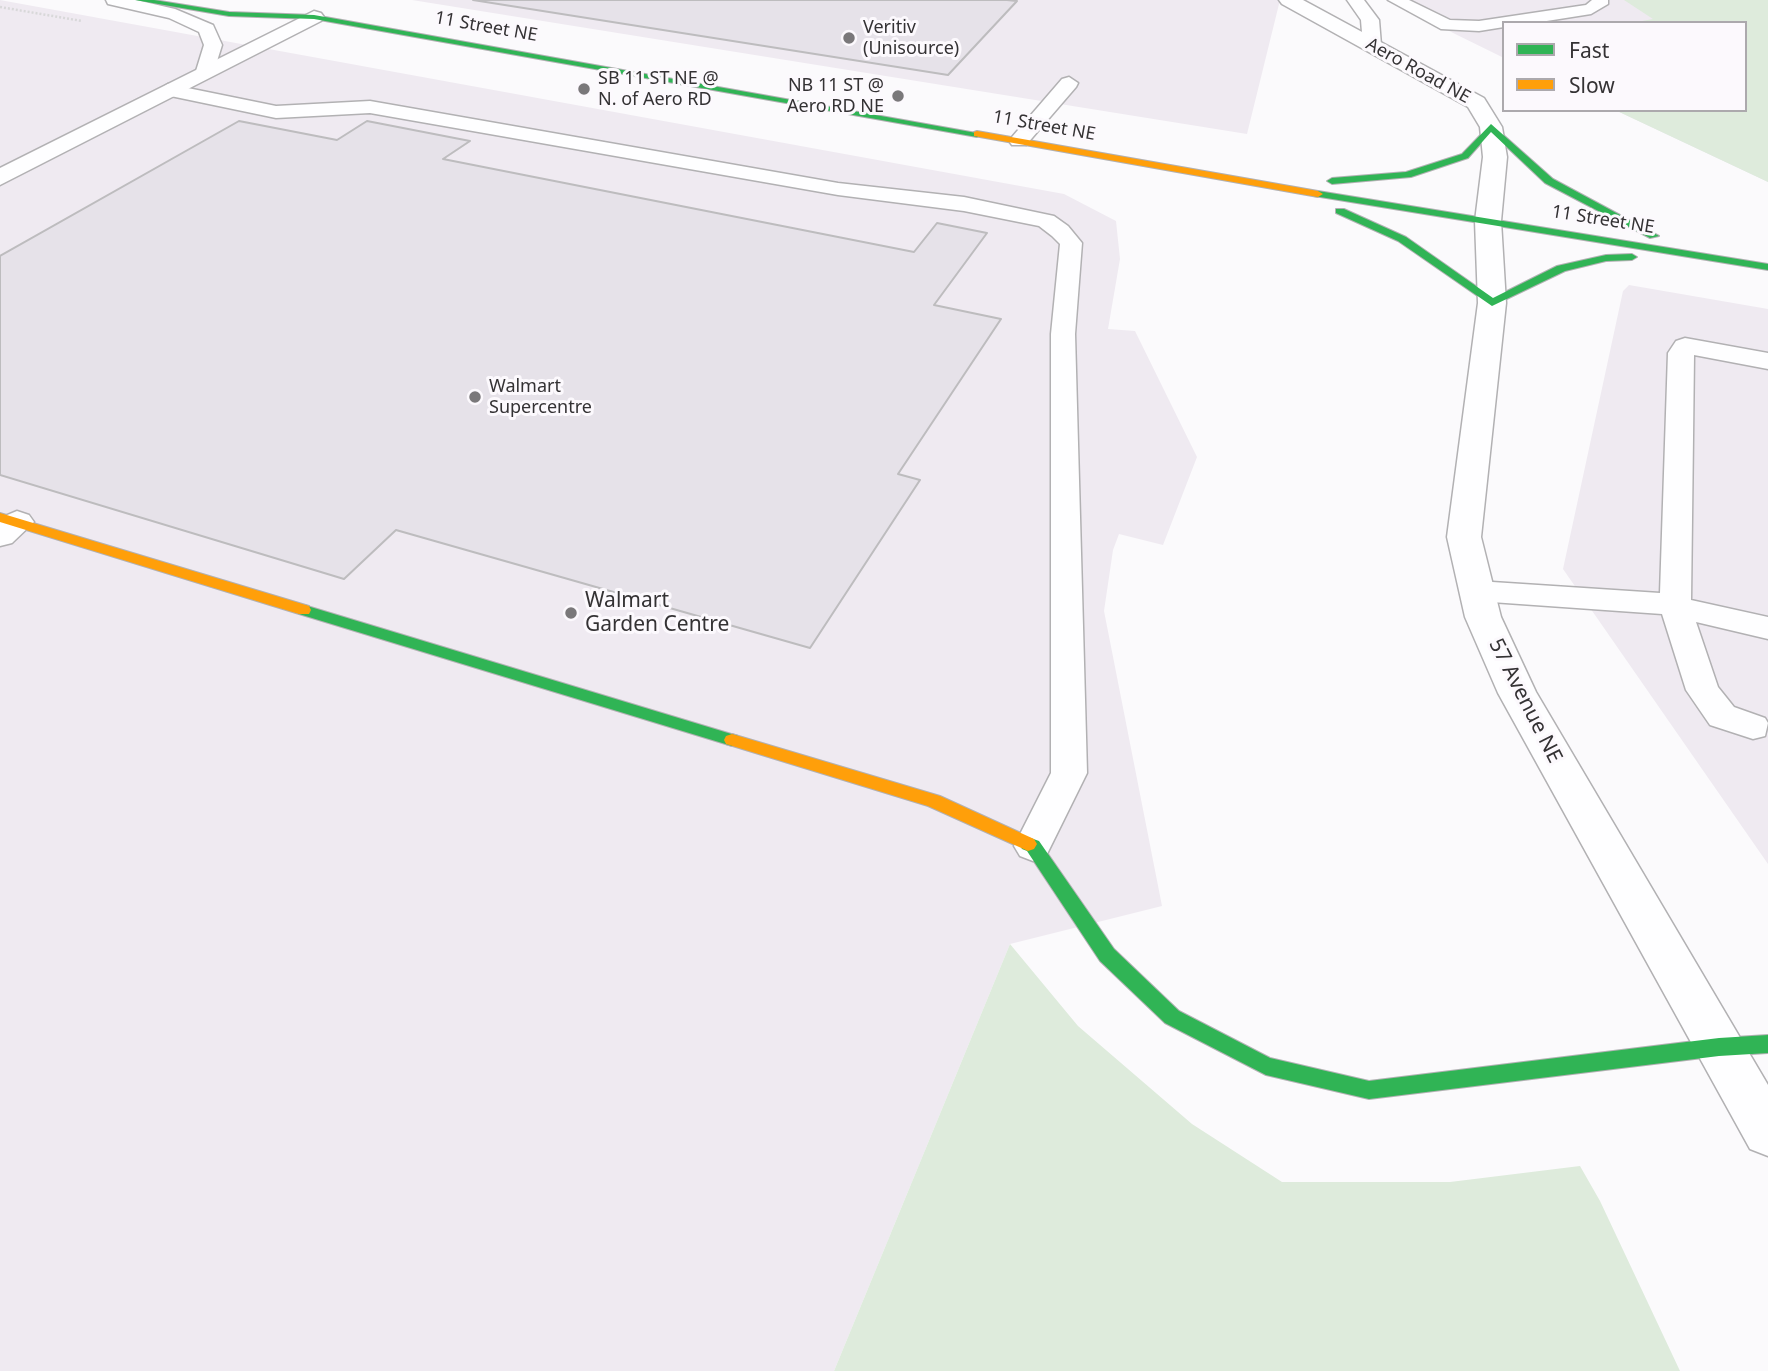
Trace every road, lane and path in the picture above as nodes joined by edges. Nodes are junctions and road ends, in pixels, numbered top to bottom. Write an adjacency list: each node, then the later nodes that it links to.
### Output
1 (114, 0): 12 (lane)
2 (139, 0): 8 (street, 11 Street NE)
3 (274, 0): 8 (street, 11 Street NE)
4 (1289, 0): 11 (street, Aero Road NE)
5 (1355, 0): 11 (lane)
6 (1396, 0): 10 (lane)
7 (1600, 0): 9 (lane)
8 (314, 17): 12 (street); 16 (street, 11 Street NE)
9 (1512, 21)
10 (1502, 23)
11 (1372, 45): 15 (street, Aero Road NE)
12 (205, 71): 14 (street)
13 (1069, 83): 16 (lane)
14 (168, 90): 17 (street); 29 (lane)
15 (1491, 127): 18 (street); 19 (street); 20 (street)
16 (1019, 141): 18 (street, 11 Street NE)
17 (0, 177)
18 (1269, 186): 19 (street, 11 Street NE); 22 (street)
19 (1488, 221): 20 (street, 11 Street NE); 22 (street, 57 Avenue NE)
20 (1690, 254): 21 (street, 11 Street NE); 22 (street)
21 (1768, 267)
22 (1492, 303): 25 (street, 57 Avenue NE)
23 (1768, 361): 26 (lane)
24 (6, 525): 29 (street)
25 (1477, 592): 26 (lane); 31 (street, 57 Avenue NE)
26 (1675, 607): 27 (lane); 28 (lane)
27 (1768, 628)
28 (1753, 727)
29 (1033, 846): 31 (street)
30 (1768, 1044): 31 (street)
31 (1719, 1047): 32 (street, 57 Avenue NE)
32 (1768, 1132)

